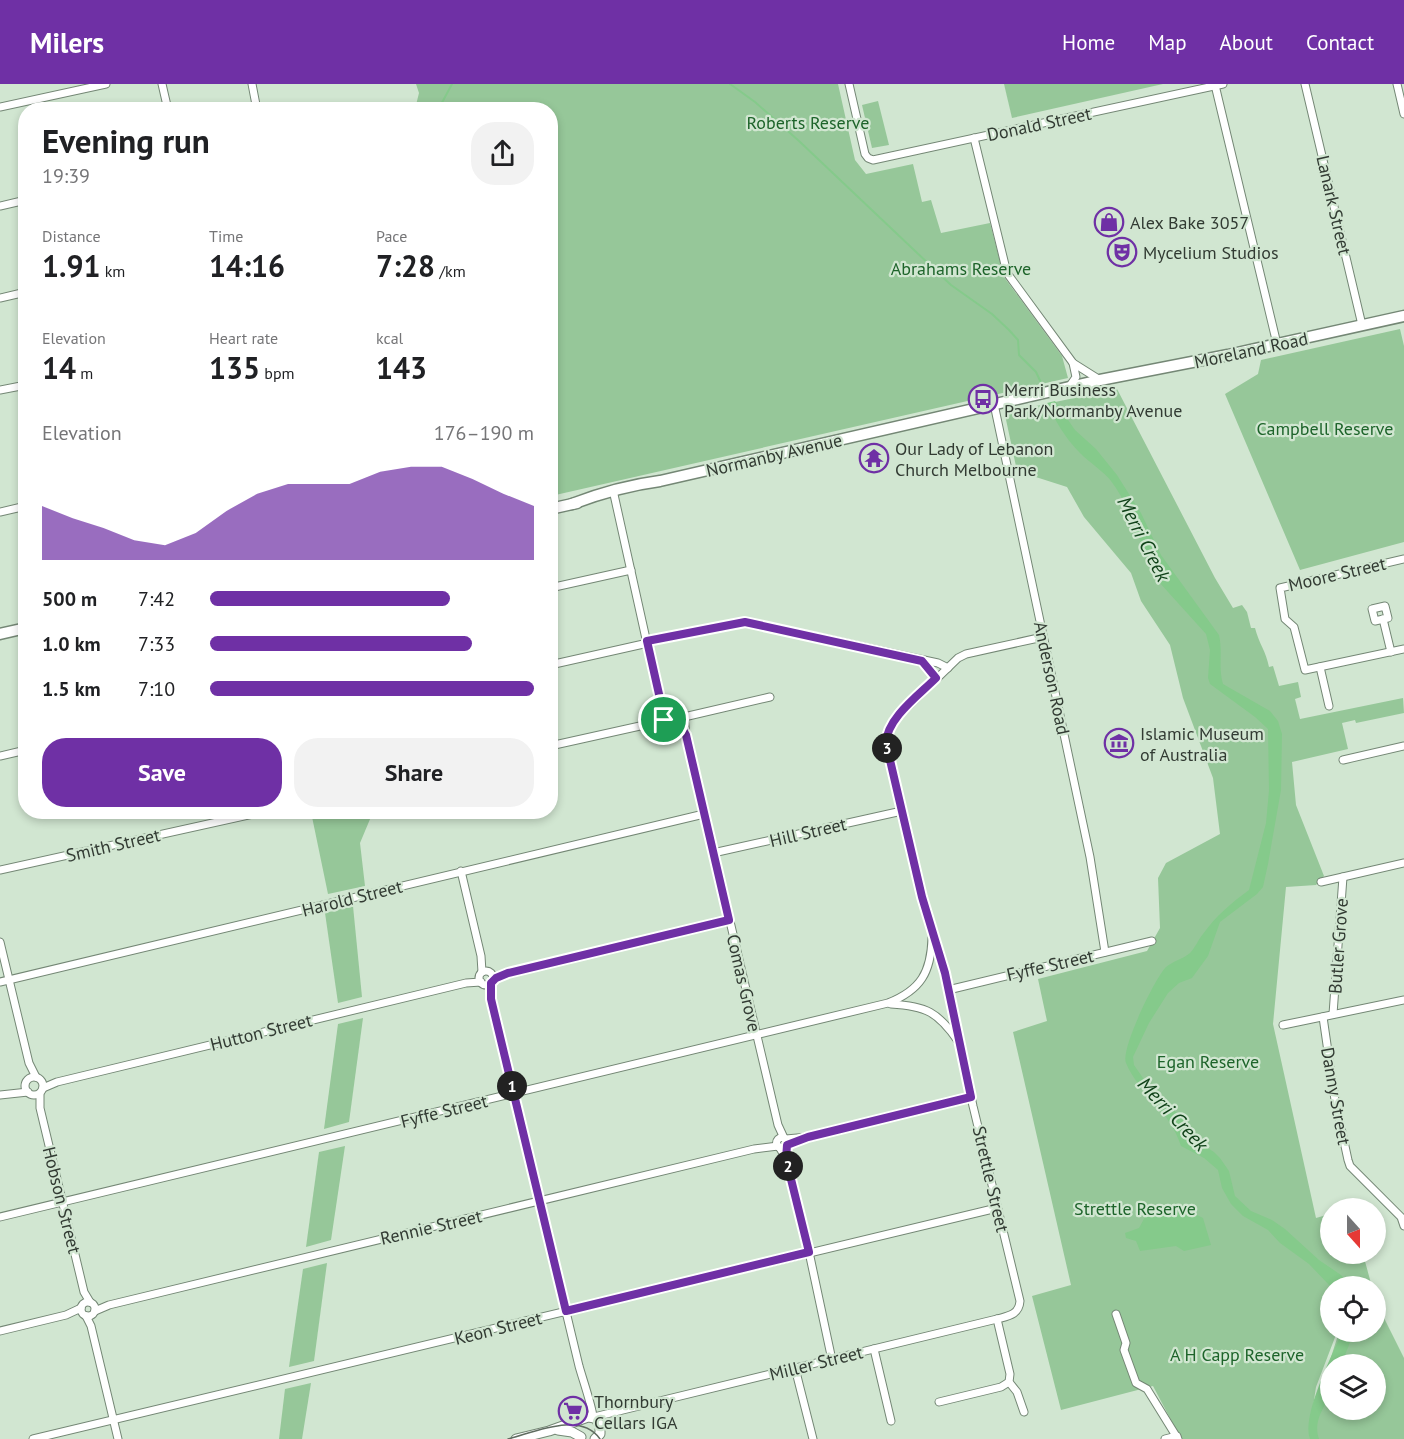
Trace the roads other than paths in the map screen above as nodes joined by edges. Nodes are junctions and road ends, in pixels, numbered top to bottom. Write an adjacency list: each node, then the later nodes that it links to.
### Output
1 (105, 84): 8 (street)
2 (162, 84): 9 (street)
3 (252, 84): 10 (street)
4 (849, 84): 14 (street, Donald Street)
5 (1219, 84): 14 (street, Donald Street); 21 (street)
6 (1305, 84): 20 (street, Lanark Street)
7 (1397, 84): 13 (street)
8 (26, 102)
9 (166, 102)
10 (255, 102)
11 (18, 104): 12 (street)
12 (0, 108)
13 (1404, 114)
14 (974, 138): 22 (street)
15 (18, 202): 16 (street)
16 (0, 206)
17 (18, 294): 18 (street)
18 (0, 298)
19 (1404, 316): 20 (main road, Moreland Road)
20 (1362, 325): 21 (main road, Moreland Road)
21 (1277, 344): 23 (main road, Moreland Road)
22 (1073, 363): 23 (street); 25 (street)
23 (1100, 380): 25 (main road, Moreland Road)
24 (18, 387): 26 (street)
25 (1066, 388): 27 (main road, Moreland Road)
26 (0, 390)
27 (1028, 397): 28 (main road, Normanby Avenue)
28 (994, 404): 29 (main road, Normanby Avenue); 39 (street, Anderson Road)
29 (614, 493): 30 (main road, Normanby Avenue); 34 (street)
30 (558, 507)
31 (18, 508): 32 (street)
32 (0, 512)
33 (1404, 559): 45 (street, Moore Street)
34 (631, 570): 35 (street); 40 (street)
35 (558, 586)
36 (1383, 619): 42 (street)
37 (18, 630): 38 (main road)
38 (0, 634)
39 (1043, 637): 46 (street); 72 (street, Anderson Road)
40 (647, 642): 43 (street); 44 (street); 50 (street)
41 (1404, 650): 42 (street)
42 (1391, 652): 45 (street)
43 (922, 661): 46 (street); 47 (street)
44 (558, 664)
45 (1320, 667): 49 (street)
46 (948, 668): 47 (street)
47 (936, 678): 59 (street, Strettle Street)
48 (770, 697): 51 (street)
49 (1329, 706)
50 (667, 717): 51 (street); 52 (street); 54 (street)
51 (684, 717): 52 (street); 53 (street, Comas Grove)
52 (678, 723): 53 (street, Comas Grove)
53 (686, 735): 60 (street, Comas Grove)
54 (558, 744)
55 (1404, 746): 58 (street)
56 (18, 752): 57 (street)
57 (0, 756)
58 (1342, 760)
59 (902, 811): 62 (street, Hill Street); 69 (street, Strettle Street)
60 (704, 813): 62 (street, Comas Grove); 65 (street, Harold Street)
61 (230, 819): 64 (street, Smith Street)
62 (713, 853): 68 (street, Comas Grove)
63 (1404, 863): 66 (street)
64 (0, 870)
65 (461, 871): 73 (street); 74 (street, Harold Street)
66 (1343, 877): 67 (street); 79 (street, Butler Grove)
67 (1321, 882)
68 (729, 920): 73 (street, Hutton Street); 82 (street, Comas Grove)
69 (932, 932): 76 (street, Strettle Street); 78 (street, Fyffe Street)
70 (1152, 941): 72 (street, Fyffe Street)
71 (0, 942): 74 (street, Hobson Street)
72 (1105, 952): 76 (street, Fyffe Street)
73 (486, 978): 84 (street, Hutton Street); 85 (street)
74 (9, 980): 75 (street, Harold Street); 84 (street, Hobson Street)
75 (0, 982)
76 (948, 990): 83 (street, Strettle Street)
77 (1404, 1000): 79 (street)
78 (888, 1003): 82 (street, Fyffe Street); 83 (street, Fyffe Street)
79 (1334, 1014): 80 (street)
80 (1323, 1017): 81 (street); 93 (street, Danny Street)
81 (1283, 1025)
82 (757, 1036): 85 (street, Fyffe Street); 88 (street, Comas Grove)
83 (961, 1046): 87 (street, Strettle Street)
84 (34, 1086): 86 (street, Hutton Street); 90 (street, Hobson Street)
85 (514, 1094): 89 (street); 90 (street, Fyffe Street)
86 (0, 1095)
87 (971, 1097): 88 (street, Rennie Street); 91 (street, Strettle Street)
88 (782, 1143): 89 (street, Rennie Street); 94 (street, Comas Grove)
89 (540, 1201): 95 (street, Rennie Street); 96 (street)
90 (62, 1202): 92 (street, Fyffe Street); 95 (street, Hobson Street)
91 (997, 1208): 94 (street, Keon Street); 97 (street, Strettle Street)
92 (0, 1217)
93 (1404, 1226)
94 (809, 1252): 96 (street, Keon Street); 102 (street, Comas Grove)
95 (88, 1310): 100 (street, Rennie Street); 109 (street, Hobson Street)
96 (566, 1311): 108 (street); 109 (street, Keon Street)
97 (1017, 1311): 99 (street, Miller Street)
98 (1116, 1314): 114 (street)
99 (997, 1319): 101 (street, Miller Street); 104 (street)
100 (0, 1331)
101 (874, 1349): 102 (street, Miller Street); 110 (street)
102 (832, 1360): 103 (street, Miller Street)
103 (795, 1368): 106 (street, Miller Street); 120 (street)
104 (1009, 1382): 105 (street); 107 (street)
105 (939, 1402)
106 (614, 1412): 108 (street, Miller Street); 111 (street)
107 (1024, 1412)
108 (588, 1418): 111 (street); 112 (street, Miller Street); 113 (street)
109 (114, 1420): 115 (street, Keon Street); 116 (street, Hobson Street)
110 (891, 1421)
111 (601, 1428): 118 (street); 119 (street)
112 (549, 1431): 113 (street, Miller Street); 117 (street, Miller Street)
113 (582, 1438)
114 (1178, 1438): 121 (street)
115 (33, 1439)
116 (118, 1439)
117 (516, 1439)
118 (595, 1439)
119 (603, 1439)
120 (813, 1439)
121 (1165, 1439)

